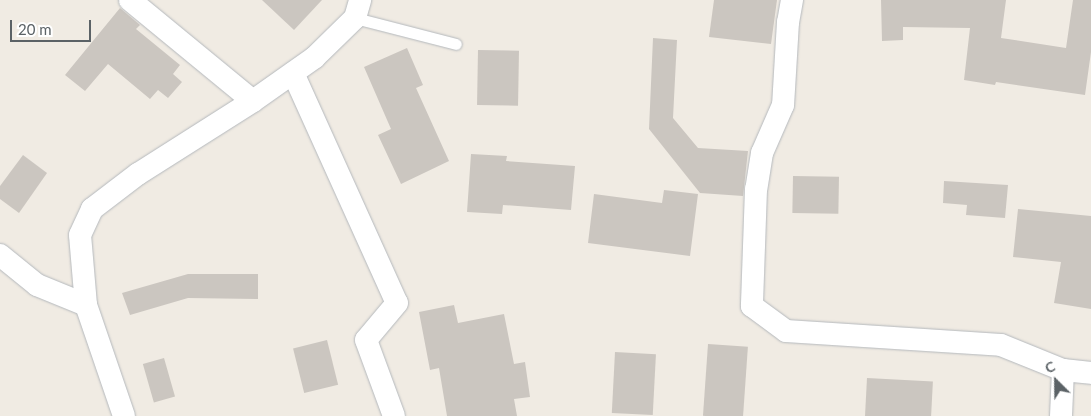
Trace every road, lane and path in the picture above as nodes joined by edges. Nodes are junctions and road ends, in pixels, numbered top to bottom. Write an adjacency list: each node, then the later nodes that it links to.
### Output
1 (130, 0): 6 (street)
2 (792, 0): 9 (street)
3 (358, 9): 4 (lane); 5 (street)
4 (456, 44)
5 (293, 73): 6 (street); 12 (street)
6 (252, 101): 8 (street)
7 (0, 255): 8 (street)
8 (86, 305): 11 (street)
9 (1063, 370): 10 (street); 13 (street)
10 (1091, 373)
11 (124, 416)
12 (394, 416)
13 (1061, 416)

